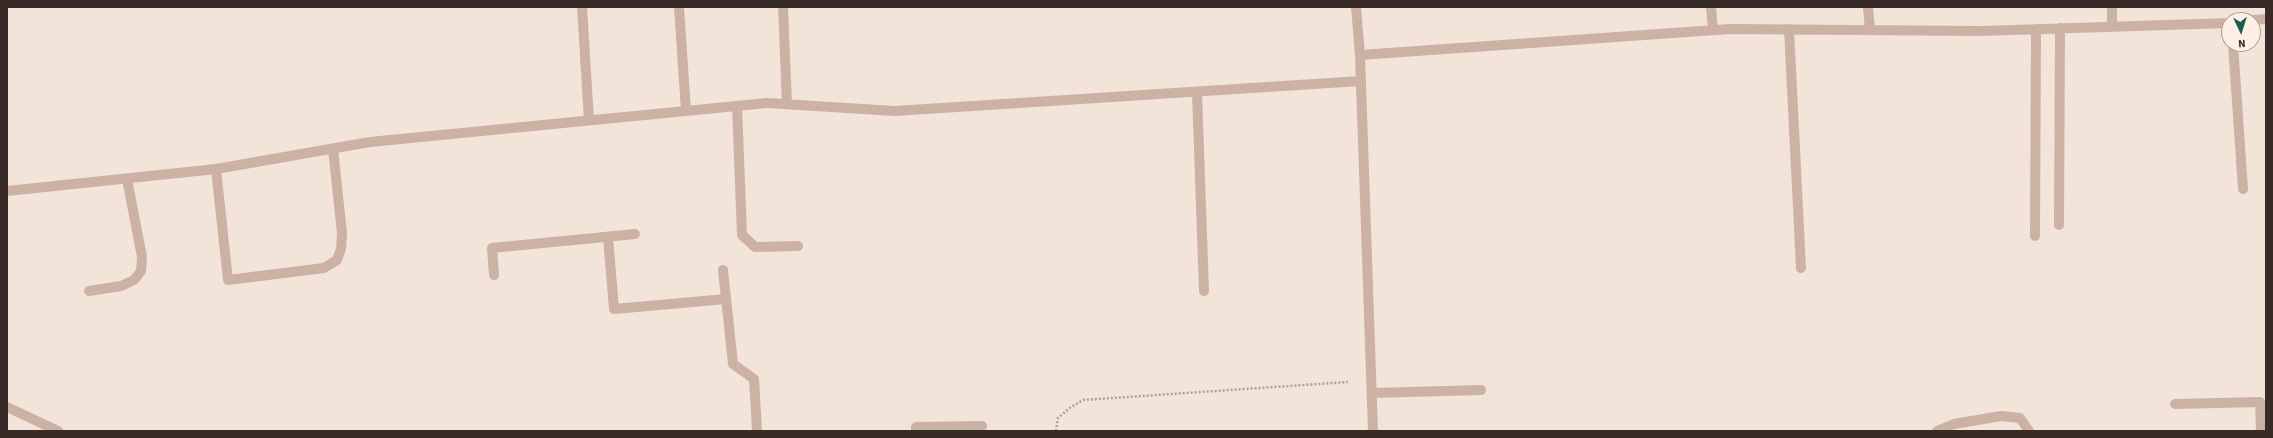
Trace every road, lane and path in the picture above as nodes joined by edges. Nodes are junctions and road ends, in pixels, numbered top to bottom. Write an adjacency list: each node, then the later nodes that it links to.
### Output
1 (582, 7): 22 (street)
2 (679, 7): 21 (street)
3 (783, 7): 19 (street)
4 (1356, 7): 16 (street)
5 (1711, 7): 12 (street)
6 (1868, 7): 14 (street)
7 (2112, 7): 9 (street)
8 (2221, 23): 9 (street)
9 (2112, 26): 10 (street)
10 (2060, 28): 11 (street); 28 (street)
11 (2036, 29): 14 (street); 30 (street)
12 (1713, 30): 13 (street); 16 (street)
13 (1789, 30): 14 (street); 33 (street)
14 (1870, 30)
15 (2233, 52): 26 (street)
16 (1360, 55): 17 (street)
17 (1360, 81): 18 (street); 39 (street)
18 (1197, 93): 19 (street); 37 (street)
19 (787, 104): 20 (street)
20 (737, 106): 21 (street); 32 (street)
21 (686, 111): 22 (street)
22 (589, 120): 23 (street)
23 (333, 149): 24 (street); 24 (street)
24 (216, 169): 25 (street)
25 (127, 179): 27 (street); 36 (street)
26 (2243, 189)
27 (7, 191)
28 (2059, 225)
29 (636, 234): 31 (street)
30 (2036, 236)
31 (608, 237): 35 (street); 38 (street)
32 (798, 246)
33 (1801, 268)
34 (723, 270): 38 (street)
35 (494, 275)
36 (89, 291)
37 (1204, 291)
38 (726, 299): 46 (street)
39 (1371, 380): 41 (street); 48 (path)
40 (1481, 390): 41 (street)
41 (1372, 393): 49 (street)
42 (2175, 404): 52 (street)
43 (7, 406): 45 (street)
44 (982, 426): 47 (street)
45 (58, 431)
46 (758, 431)
47 (916, 431)
48 (1056, 431)
49 (1373, 431)
50 (1937, 431): 51 (street)
51 (2029, 431)
52 (2261, 431)

